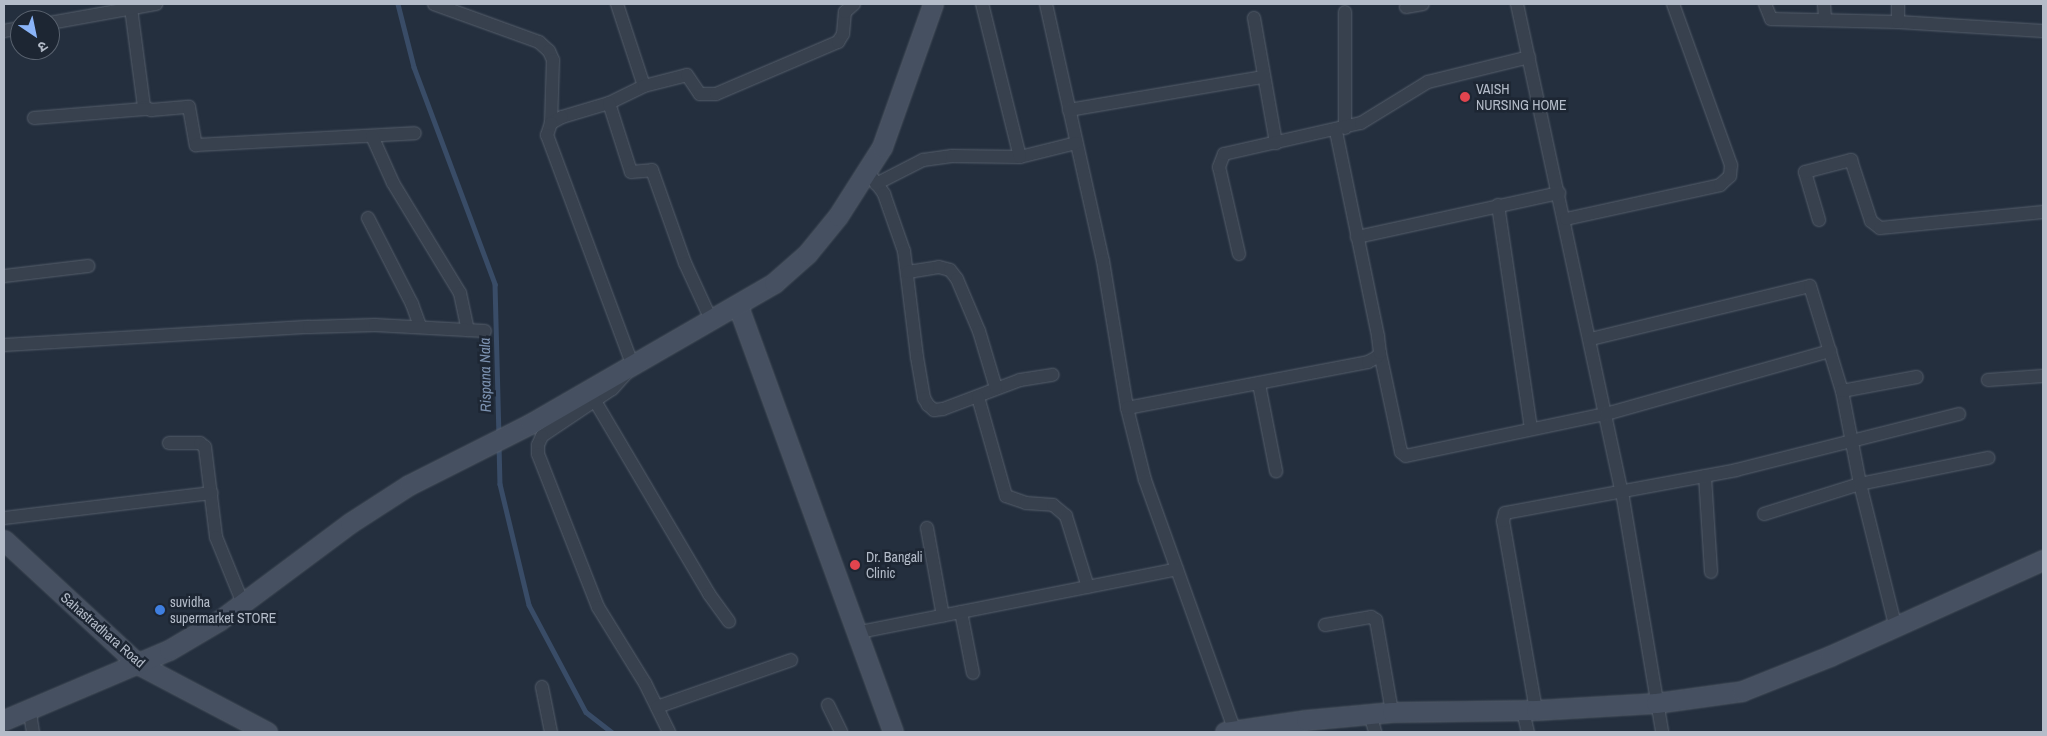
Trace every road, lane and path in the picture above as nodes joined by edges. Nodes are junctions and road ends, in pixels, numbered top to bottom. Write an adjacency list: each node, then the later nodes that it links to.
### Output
1 (156, 4): 15 (street)
2 (434, 4): 29 (street)
3 (617, 4): 24 (street)
4 (854, 4): 24 (street)
5 (933, 4): 36 (street)
6 (982, 4): 35 (street)
7 (1046, 4): 27 (street)
8 (1423, 4): 14 (street)
9 (1517, 4): 22 (street)
10 (1673, 4): 41 (street)
11 (1765, 4): 18 (street)
12 (1824, 4): 18 (street)
13 (1898, 4): 20 (street)
14 (1406, 7)
15 (131, 8): 19 (street); 26 (street)
16 (1345, 12): 30 (street)
17 (1254, 18): 23 (street)
18 (1825, 18): 20 (street)
19 (60, 21)
20 (1898, 22): 21 (street)
21 (2043, 31)
22 (1529, 57): 30 (street); 37 (street)
23 (1263, 77): 27 (street); 34 (street)
24 (644, 86): 25 (street)
25 (609, 103): 29 (street); 49 (street)
26 (145, 109): 28 (street); 32 (street)
27 (1069, 110): 33 (street)
28 (34, 118)
29 (551, 124): 57 (street)
30 (1341, 129): 34 (street); 43 (street)
31 (415, 133): 32 (street)
32 (372, 136): 51 (street)
33 (1076, 143): 35 (street); 67 (street)
34 (1276, 143): 44 (street)
35 (1020, 157): 36 (street)
36 (871, 176): 46 (street); 48 (street)
37 (1559, 194): 38 (street); 41 (street)
38 (1498, 205): 43 (street); 70 (street)
39 (2043, 212): 42 (street)
40 (368, 218): 50 (street)
41 (1566, 220): 53 (street)
42 (1819, 220)
43 (1356, 237): 56 (street)
44 (1239, 254)
45 (88, 266): 47 (street)
46 (908, 272): 63 (street); 65 (street)
47 (4, 276)
48 (738, 306): 49 (street); 93 (street)
49 (712, 322): 57 (street)
50 (420, 326): 51 (street); 54 (street)
51 (468, 330): 52 (street)
52 (485, 330)
53 (1591, 339): 55 (street); 68 (street)
54 (4, 345)
55 (1830, 352): 64 (street); 68 (street)
56 (1380, 353): 62 (street); 70 (street)
57 (633, 366): 66 (street); 87 (street)
58 (1053, 375): 63 (street)
59 (2043, 376): 61 (street)
60 (1917, 377): 64 (street)
61 (1988, 380)
62 (1259, 384): 67 (street); 74 (street)
63 (996, 388): 65 (street)
64 (1842, 391): 71 (street)
65 (978, 397): 86 (street)
66 (595, 401): 90 (street); 101 (street)
67 (1127, 408): 84 (street)
68 (1606, 414): 70 (street); 77 (street)
69 (1958, 414): 71 (street)
70 (1531, 428)
71 (1852, 439): 75 (street); 76 (street)
72 (169, 444): 78 (street)
73 (1988, 458): 76 (street)
74 (1276, 471)
75 (1705, 476): 77 (street); 85 (street)
76 (1860, 484): 79 (street); 91 (street)
77 (1622, 492): 98 (street); 102 (street)
78 (211, 493): 80 (street); 87 (street)
79 (1764, 514)
80 (4, 518)
81 (926, 528): 89 (street)
82 (4, 540): 95 (street, Sahastradhara Road)
83 (2043, 560): 91 (street)
84 (1177, 569): 86 (street); 112 (street)
85 (1712, 572)
86 (1088, 587): 88 (street)
87 (242, 601): 95 (street)
88 (961, 612): 89 (street); 96 (street)
89 (944, 616): 93 (street)
90 (728, 622)
91 (1895, 624): 98 (street)
92 (1325, 625): 103 (street)
93 (854, 633): 111 (street)
94 (791, 660): 101 (street)
95 (138, 664): 100 (street); 107 (street, Sahastradhara Road)
96 (974, 673)
97 (542, 687): 108 (street)
98 (1656, 703): 102 (street); 115 (street)
99 (828, 705): 110 (street)
100 (29, 707): 105 (street); 106 (street)
101 (657, 707): 109 (street)
102 (1530, 710): 103 (street); 114 (street)
103 (1392, 712): 104 (street)
104 (1370, 714): 112 (street); 113 (street)
105 (4, 720)
106 (33, 732)
107 (268, 732)
108 (551, 732)
109 (669, 732)
110 (841, 732)
111 (893, 732)
112 (1232, 732)
113 (1375, 732)
114 (1528, 732)
115 (1662, 732)

